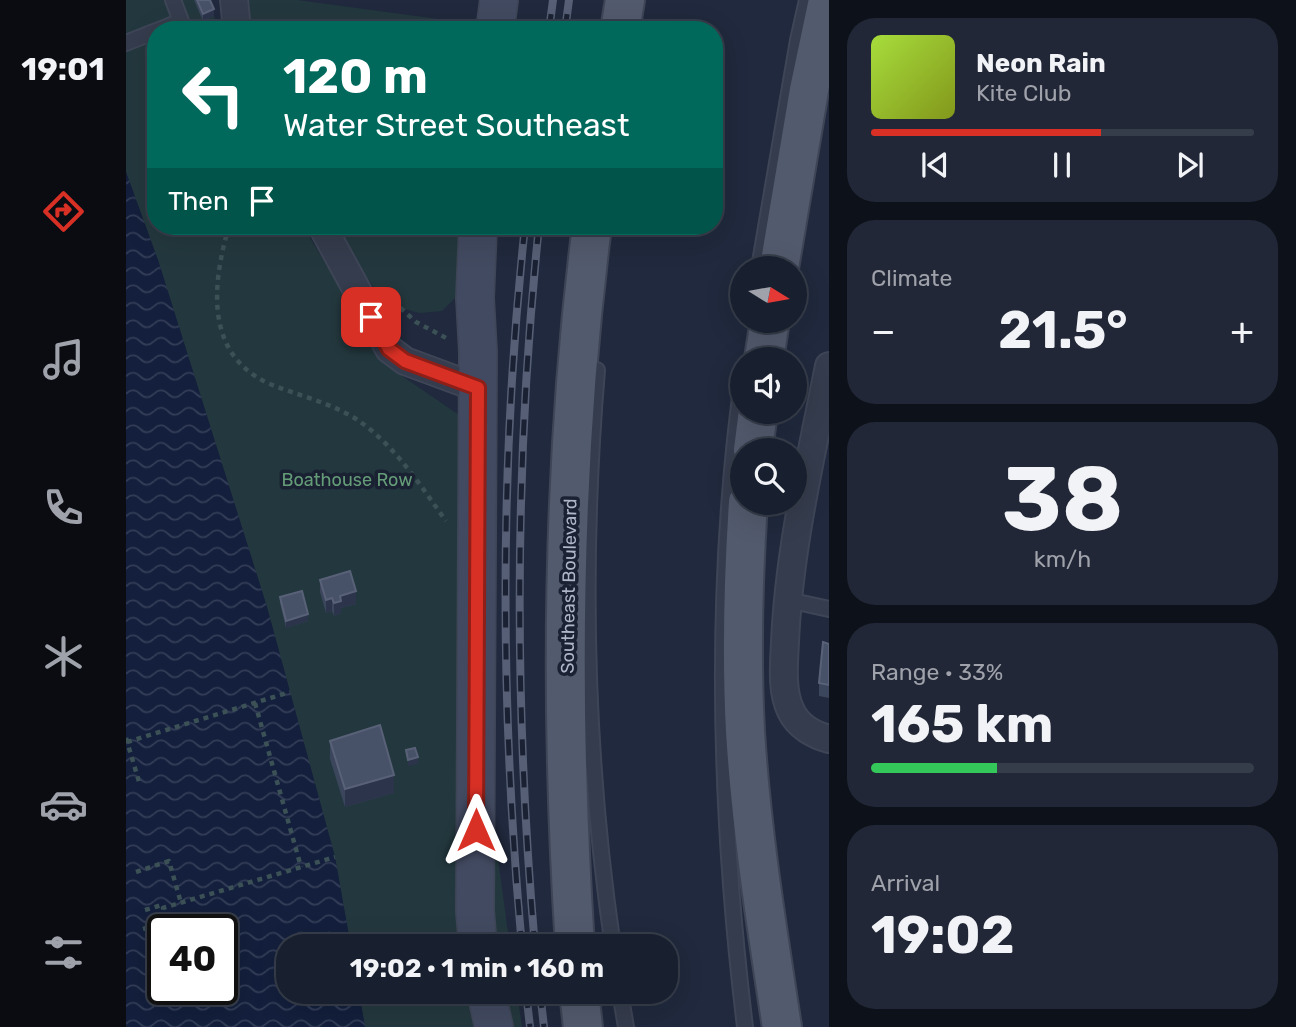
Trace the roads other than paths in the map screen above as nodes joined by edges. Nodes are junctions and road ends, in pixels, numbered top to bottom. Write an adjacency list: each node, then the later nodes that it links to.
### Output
1 (173, 0): 7 (lane)
2 (234, 0): 8 (street)
3 (499, 0): 9 (street)
4 (625, 0): 10 (main road)
5 (807, 0): 16 (lane)
6 (828, 0): 17 (main road)
7 (181, 21)
8 (236, 21)
9 (496, 21)
10 (622, 21)
11 (147, 34): 12 (lane)
12 (126, 43)
13 (327, 235): 20 (street)
14 (478, 235): 20 (street)
15 (591, 235): 27 (main road, Southeast Boulevard)
16 (761, 256)
17 (781, 256)
18 (598, 355): 28 (lane)
19 (829, 366): 23 (street)
20 (478, 388): 26 (street)
21 (738, 424): 35 (lane)
22 (747, 515): 36 (main road)
23 (788, 600): 24 (lane); 25 (street)
24 (829, 609)
25 (820, 735)
26 (477, 934)
27 (574, 934)
28 (611, 934)
29 (489, 1004): 32 (street)
30 (580, 1004): 33 (main road)
31 (622, 1004): 34 (lane)
32 (494, 1027)
33 (583, 1027)
34 (626, 1027)
35 (745, 1027)
36 (782, 1027)

